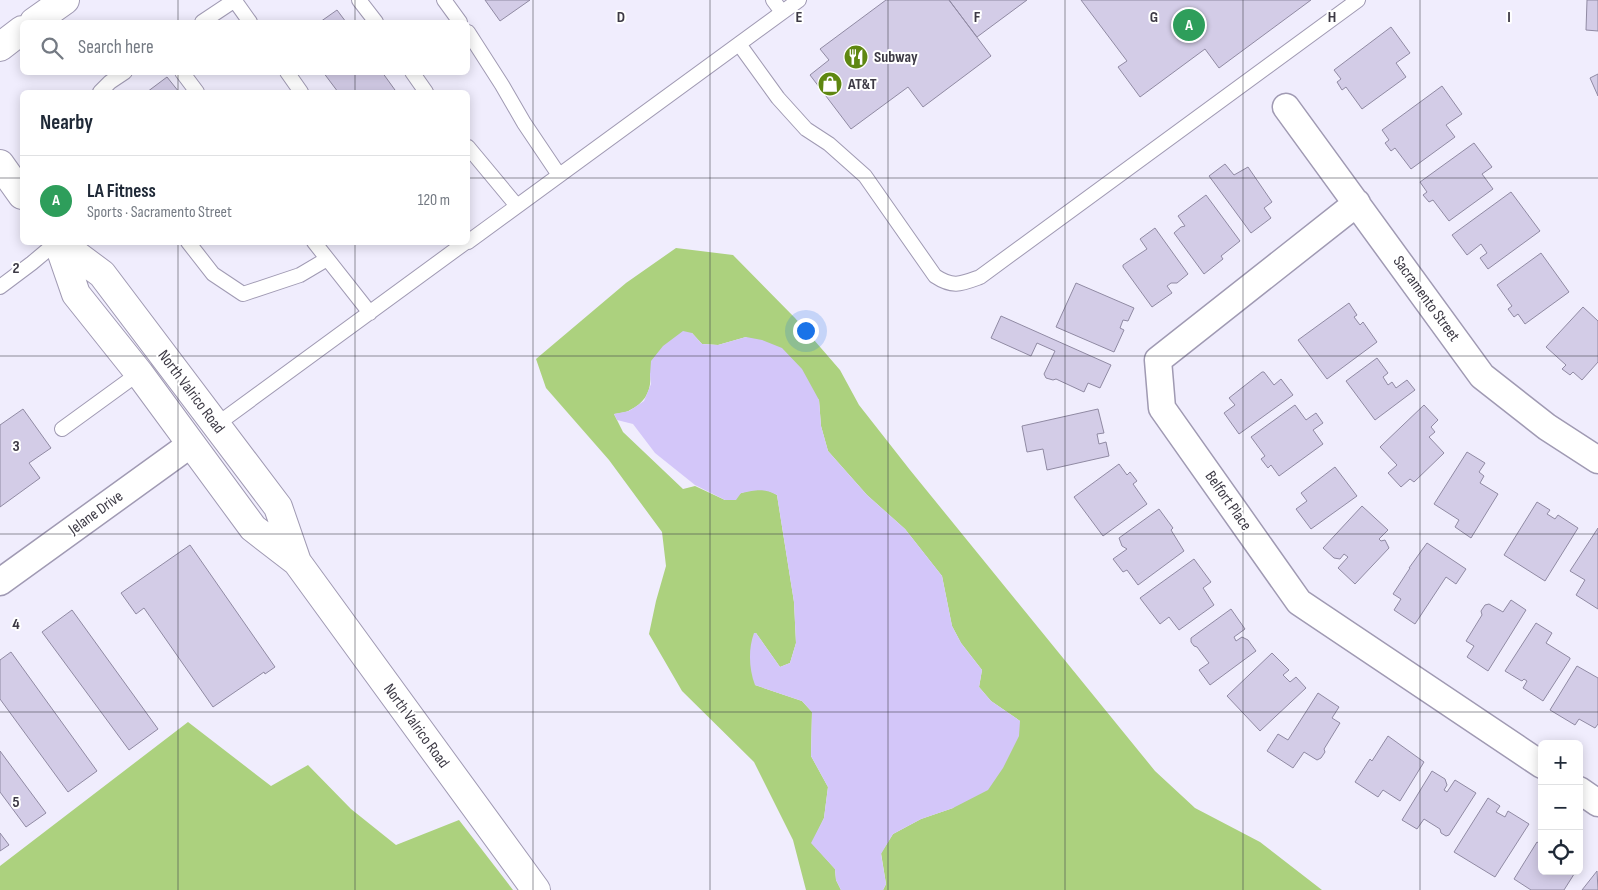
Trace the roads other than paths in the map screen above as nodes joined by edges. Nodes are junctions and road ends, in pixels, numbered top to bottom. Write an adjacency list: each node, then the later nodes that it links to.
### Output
1 (64, 0): 9 (main road)
2 (235, 0): 10 (lane); 11 (lane)
3 (359, 0): 12 (lane)
4 (444, 0): 13 (lane)
5 (773, 0): 8 (lane)
6 (799, 0): 8 (lane)
7 (1358, 0): 16 (lane)
8 (782, 12): 16 (lane)
9 (37, 20)
10 (205, 20)
11 (249, 20)
12 (374, 20)
13 (459, 20)
14 (20, 32): 17 (main road)
15 (470, 35): 29 (lane)
16 (739, 44): 29 (lane)
17 (0, 47)
18 (120, 75): 22 (lane)
19 (184, 75): 23 (lane)
20 (288, 75): 24 (lane)
21 (414, 75): 25 (lane)
22 (102, 90)
23 (196, 90)
24 (300, 90)
25 (425, 90)
26 (1286, 107): 31 (street, Sacramento Street)
27 (470, 152): 32 (lane)
28 (0, 164): 30 (main road)
29 (559, 175): 32 (lane)
30 (20, 192)
31 (1357, 203): 47 (street, Sacramento Street); 50 (street, Belfort Place)
32 (517, 206): 33 (lane)
33 (470, 240)
34 (54, 245): 41 (lane)
35 (59, 245): 43 (main road, North Valrico Road)
36 (62, 245): 44 (main road, North Valrico Road)
37 (190, 245): 40 (lane)
38 (316, 245): 40 (lane)
39 (463, 245): 42 (lane)
40 (327, 259): 42 (lane)
41 (0, 287)
42 (370, 313): 44 (lane)
43 (139, 374): 45 (lane); 46 (main road, North Valrico Road)
44 (216, 425): 48 (main road, North Valrico Road)
45 (62, 429)
46 (191, 444): 48 (main road, North Valrico Road); 49 (street, Jelane Drive)
47 (1598, 460)
48 (296, 562): 53 (main road, North Valrico Road)
49 (0, 582)
50 (1538, 762)
51 (1583, 793): 52 (street)
52 (1598, 802)
53 (536, 890)

